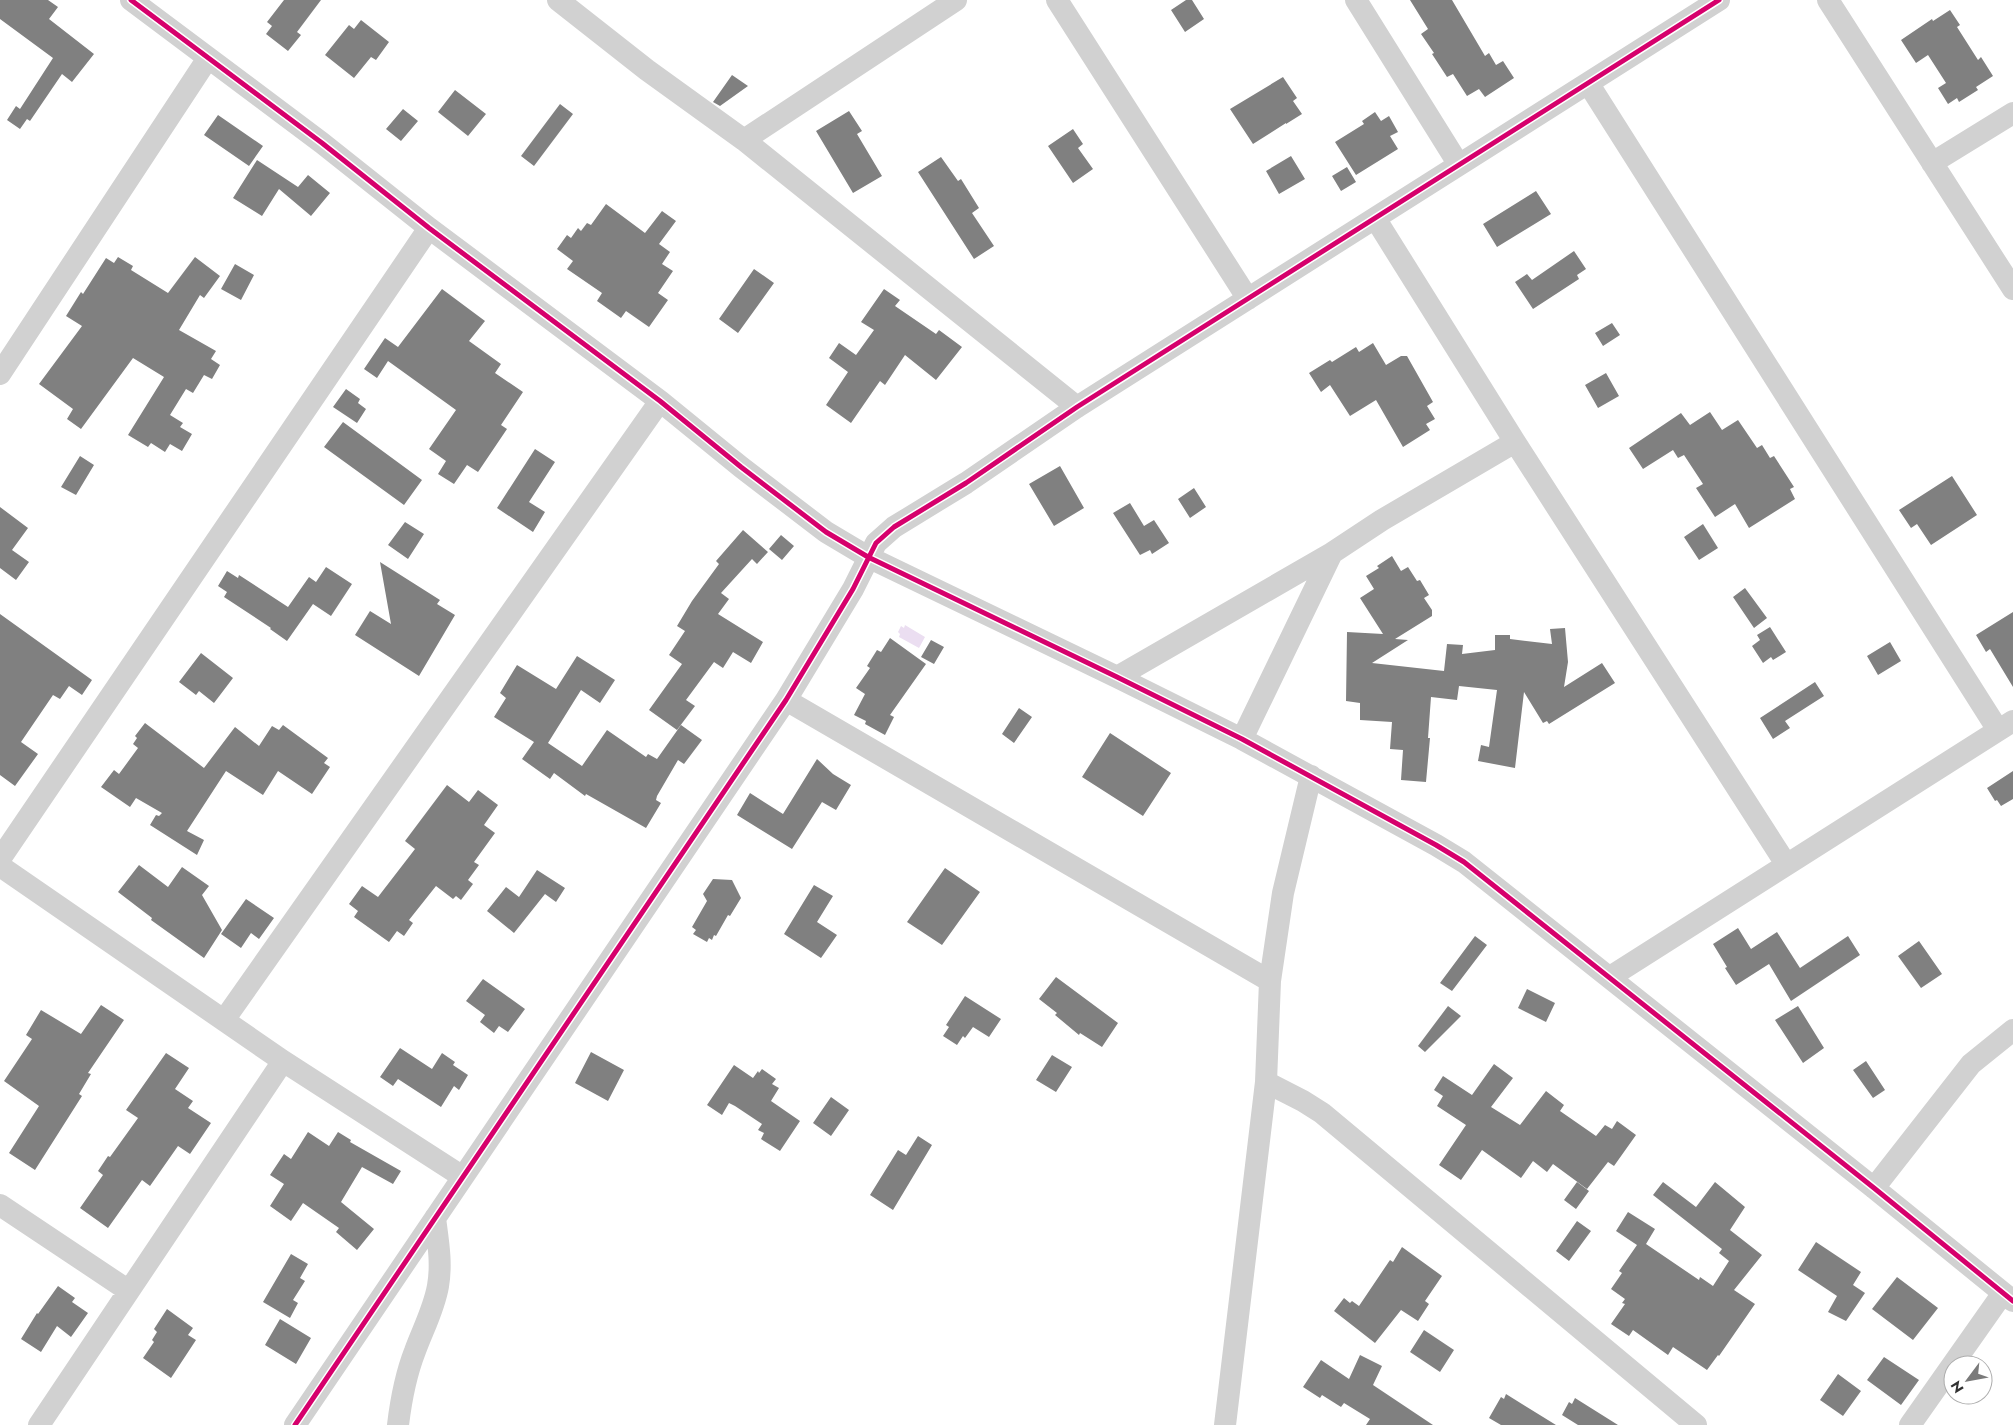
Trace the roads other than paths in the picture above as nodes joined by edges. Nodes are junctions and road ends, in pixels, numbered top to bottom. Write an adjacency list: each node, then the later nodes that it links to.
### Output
1 (131, 0): 8 (street)
2 (558, 0): 11 (street)
3 (956, 0): 11 (street)
4 (1057, 0): 17 (street)
5 (1356, 0): 13 (street)
6 (1719, 0): 9 (street)
7 (1828, 0): 12 (street)
8 (208, 58): 15 (street); 18 (street)
9 (1588, 83): 13 (street); 26 (street)
10 (2013, 113): 12 (street)
11 (744, 140): 20 (street)
12 (1932, 163): 16 (street)
13 (1459, 165): 14 (street)
14 (1375, 218): 17 (street); 21 (street)
15 (429, 228): 19 (street); 29 (street)
16 (2013, 289)
17 (1248, 299): 20 (street)
18 (0, 374)
19 (660, 401): 23 (street); 34 (street)
20 (1077, 407): 23 (street)
21 (1515, 442): 22 (street); 30 (street)
22 (1332, 553): 24 (street); 27 (street)
23 (868, 557): 24 (street); 25 (street)
24 (1117, 677): 27 (street)
25 (786, 700): 33 (street); 38 (street)
26 (2005, 726): 30 (street)
27 (1242, 740): 28 (street)
28 (1311, 776): 32 (street); 33 (street)
29 (0, 859)
30 (1786, 864): 32 (street)
31 (0, 866): 34 (street)
32 (1610, 977): 39 (street)
33 (1270, 982): 37 (street)
34 (224, 1020): 36 (street)
35 (2013, 1030): 39 (street)
36 (283, 1061): 38 (street); 42 (street)
37 (1266, 1082): 47 (street); 48 (street)
38 (462, 1177): 41 (street)
39 (1874, 1188): 43 (street)
40 (0, 1205): 42 (street)
41 (435, 1218): 45 (street); 46 (street)
42 (129, 1290): 44 (street)
43 (2008, 1297): 49 (street)
44 (39, 1425)
45 (295, 1425)
46 (398, 1425)
47 (1225, 1425)
48 (1696, 1425)
49 (1910, 1425)

